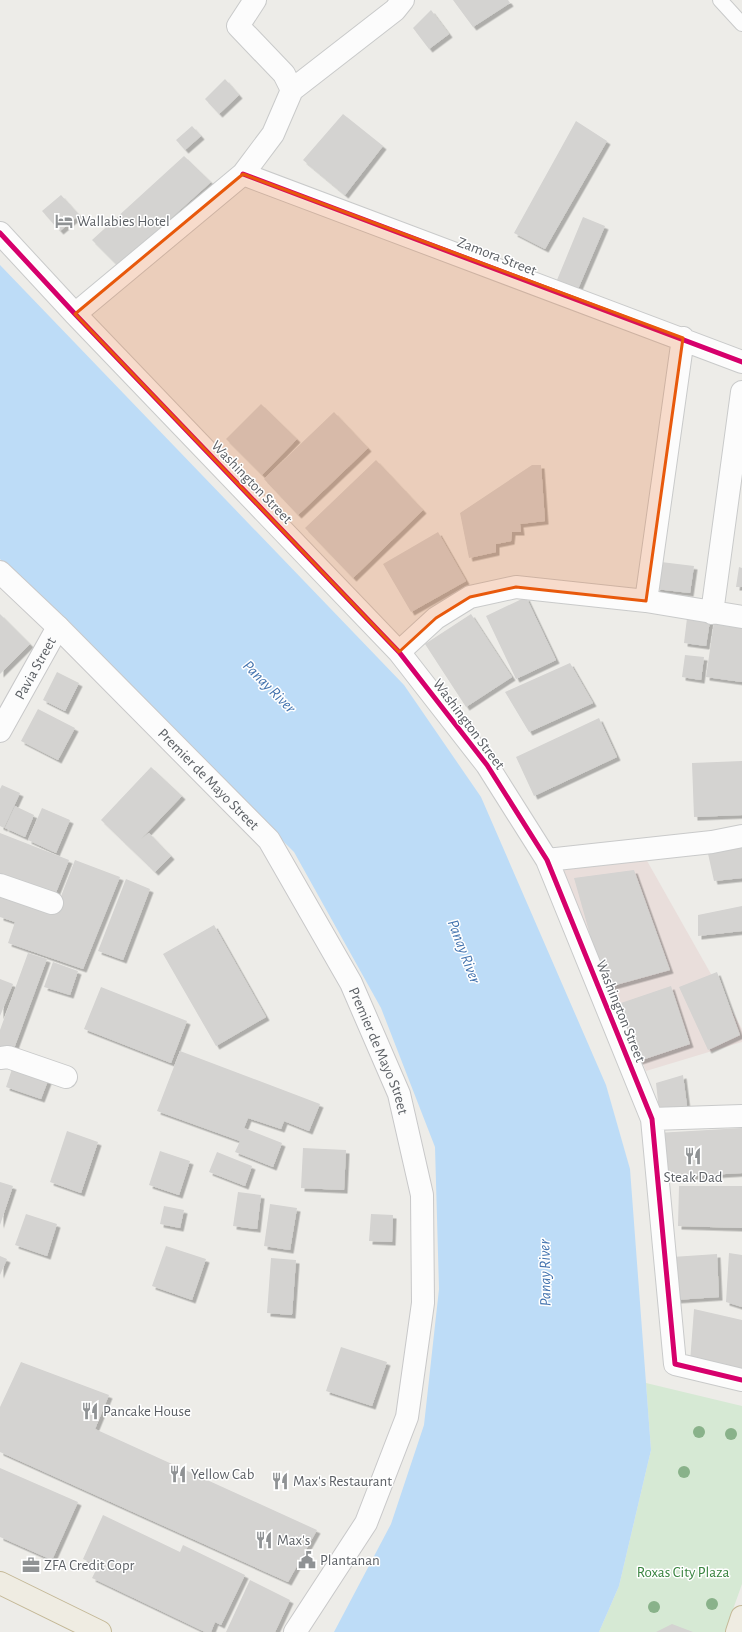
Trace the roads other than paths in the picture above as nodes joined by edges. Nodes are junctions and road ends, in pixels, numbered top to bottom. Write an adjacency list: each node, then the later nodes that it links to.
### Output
1 (255, 0): 5 (street)
2 (403, 0): 5 (street)
3 (720, 0): 4 (lane)
4 (742, 24)
5 (292, 90): 6 (street)
6 (243, 174): 8 (street); 9 (street, Zamora Street)
7 (0, 233): 8 (street, Washington Street)
8 (75, 314): 17 (street, Washington Street)
9 (683, 338): 10 (street, Zamora Street); 13 (street)
10 (742, 362)
11 (742, 392): 14 (street)
12 (0, 572): 16 (street, Premier de Mayo Street)
13 (646, 601): 14 (street); 17 (street)
14 (712, 613): 15 (street)
15 (742, 617)
16 (58, 627): 18 (street, Pavia Street); 31 (street, Premier de Mayo Street)
17 (399, 652): 20 (street, Washington Street)
18 (0, 731)
19 (742, 836): 20 (street)
20 (547, 860): 26 (street, Washington Street)
21 (0, 885): 22 (street)
22 (52, 903)
23 (0, 1058): 24 (street)
24 (66, 1077)
25 (742, 1116): 26 (street)
26 (652, 1119): 27 (street, Washington Street)
27 (742, 1380)
28 (0, 1583): 30 (highway)
29 (742, 1617): 32 (highway)
30 (100, 1632)
31 (295, 1632)
32 (737, 1632)

